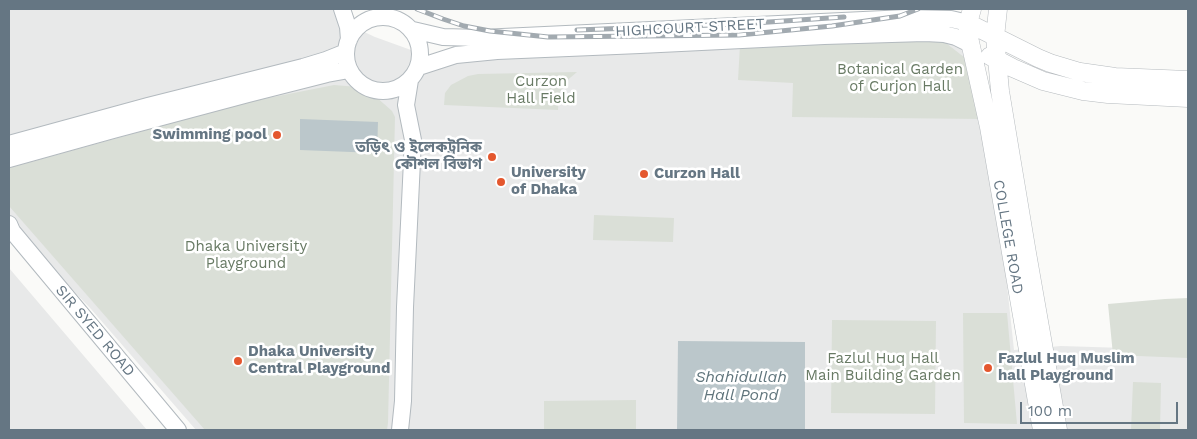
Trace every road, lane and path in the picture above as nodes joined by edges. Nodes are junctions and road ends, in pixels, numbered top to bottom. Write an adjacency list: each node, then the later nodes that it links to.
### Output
1 (342, 9): 10 (main road)
2 (905, 9): 6 (main road)
3 (998, 9): 8 (main road, COLLEGE ROAD)
4 (375, 13): 7 (main road); 10 (main road)
5 (970, 16): 6 (main road, HIGHCOURT STREET); 8 (main road); 9 (main road, COLLEGE ROAD)
6 (882, 19): 7 (main road, HIGHCOURT STREET)
7 (413, 30): 13 (main road)
8 (995, 37): 11 (main road, COLLEGE ROAD); 14 (main road)
9 (970, 44): 11 (main road); 13 (main road, HIGHCOURT STREET); 23 (main road, COLLEGE ROAD)
10 (347, 46): 12 (main road); 18 (main road)
11 (997, 60): 16 (main road); 24 (main road, COLLEGE ROAD)
12 (349, 70): 15 (main road); 19 (main road)
13 (415, 74): 15 (main road); 17 (main road)
14 (1188, 80)
15 (391, 91): 17 (main road)
16 (1188, 98)
17 (406, 106): 22 (main road)
18 (9, 144)
19 (9, 159)
20 (10, 228): 21 (main road, SIR SYED ROAD)
21 (178, 430)
22 (400, 430)
23 (1042, 430)
24 (1058, 430)

